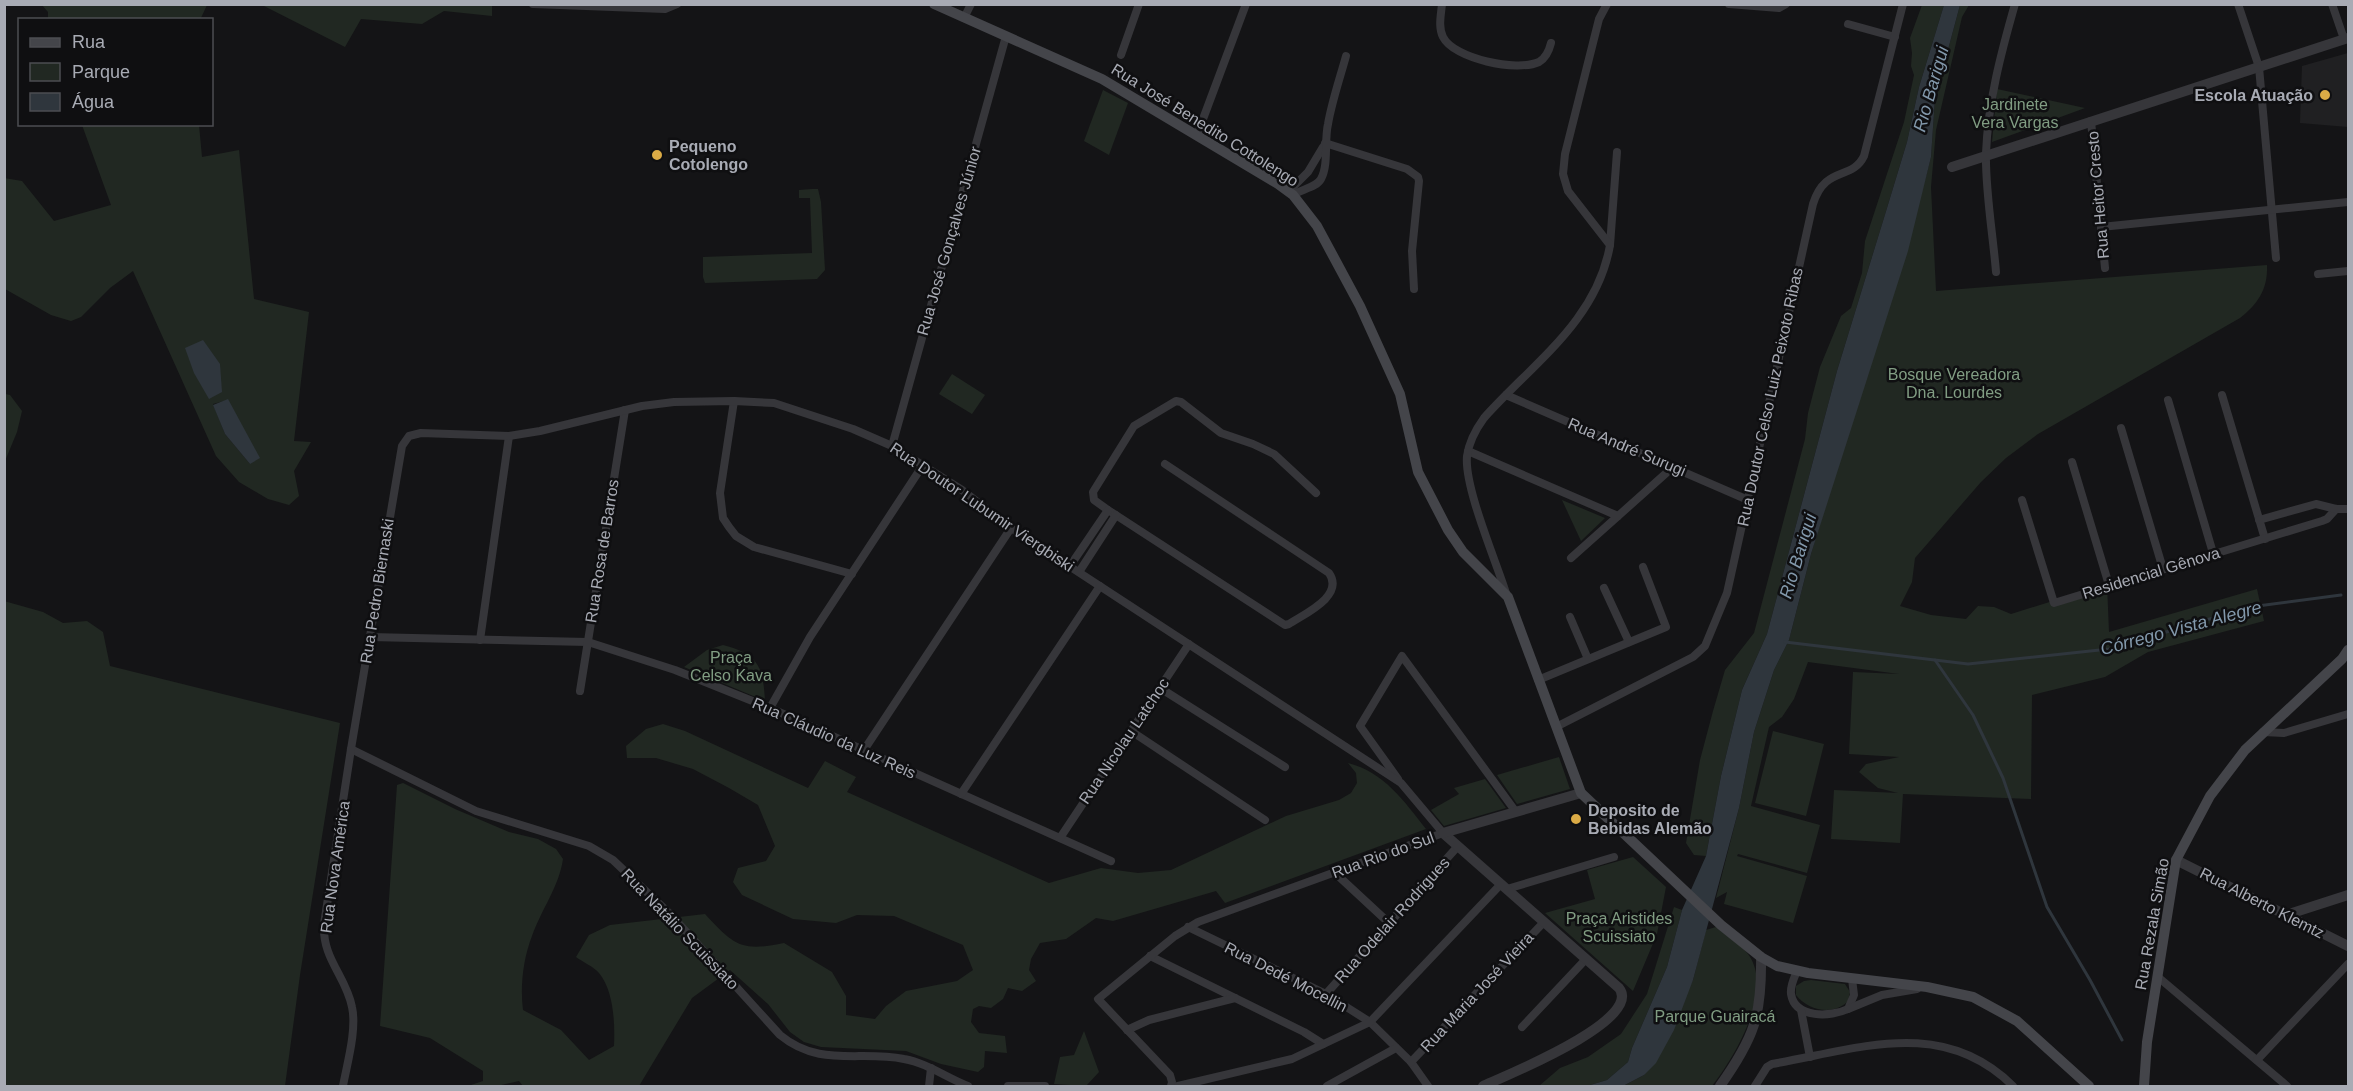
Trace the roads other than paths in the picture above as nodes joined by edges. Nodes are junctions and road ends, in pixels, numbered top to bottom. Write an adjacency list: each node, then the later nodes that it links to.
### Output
1 (533, 4): 2 (street)
2 (677, 4)
3 (934, 4): 15 (main road, Rua José Benedito Cottolengo)
4 (971, 4): 15 (street)
5 (1138, 4): 21 (street)
6 (1246, 4): 25 (street)
7 (1442, 4): 20 (street)
8 (1607, 4): 34 (street)
9 (1729, 4): 10 (street)
10 (1786, 4)
11 (1903, 4): 18 (street, Rua Doutor Celso Luiz Peixoto Ribas)
12 (2015, 4): 28 (street)
13 (2238, 4): 23 (street)
14 (2332, 4): 19 (street)
15 (964, 18): 17 (main road, Rua José Benedito Cottolengo)
16 (1848, 24): 18 (street)
17 (1006, 36): 25 (main road, Rua José Benedito Cottolengo); 49 (street, Rua José Gonçalves Júnior)
18 (1895, 37): 56 (street, Rua Doutor Celso Luiz Peixoto Ribas)
19 (2346, 39): 23 (street)
20 (1551, 43)
21 (1121, 55)
22 (1346, 56): 26 (street)
23 (2259, 67): 24 (street); 32 (street)
24 (2091, 121): 28 (street); 33 (street, Rua Heitor Cresto)
25 (1197, 135): 30 (main road, Rua José Benedito Cottolengo)
26 (1325, 143): 30 (street); 30 (street); 40 (street)
27 (1617, 152): 34 (street)
28 (1986, 155): 29 (street); 38 (street)
29 (1952, 167)
30 (1291, 193): 76 (main road, Rua José Benedito Cottolengo)
31 (2349, 202): 32 (street)
32 (2272, 209): 33 (street); 35 (street)
33 (2101, 227): 36 (street, Rua Heitor Cresto)
34 (1610, 245): 41 (street)
35 (2276, 258)
36 (2105, 268)
37 (2349, 271): 39 (street)
38 (1996, 272)
39 (2318, 274)
40 (1414, 289)
41 (1506, 395): 50 (street); 54 (street, Rua André Surugi)
42 (2222, 395): 63 (street)
43 (2168, 400): 66 (street)
44 (734, 401): 45 (street, Rua Doutor Lubumir Viergbiski); 49 (street, Rua Doutor Lubumir Viergbiski); 72 (street)
45 (626, 410): 48 (street, Rua Doutor Lubumir Viergbiski); 80 (street, Rua Rosa de Barros)
46 (2121, 428): 70 (street)
47 (410, 436): 48 (street, Rua Doutor Lubumir Viergbiski); 78 (street, Rua Pedro Biernaski)
48 (509, 436): 79 (street)
49 (892, 446): 53 (street, Rua Doutor Lubumir Viergbiski)
50 (1468, 451): 62 (street); 76 (street)
51 (2072, 462): 73 (street)
52 (1165, 464): 61 (street)
53 (923, 465): 64 (street, Rua Doutor Lubumir Viergbiski); 72 (street)
54 (1673, 467): 56 (street, Rua André Surugi); 62 (street)
55 (1316, 493): 60 (street)
56 (1748, 500): 90 (street, Rua Doutor Celso Luiz Peixoto Ribas)
57 (2022, 500): 73 (street, Residencial Gênova)
58 (2336, 509): 59 (street); 63 (street); 65 (street, Residencial Gênova)
59 (2349, 509)
60 (1108, 510): 61 (street); 68 (street)
61 (1116, 515): 71 (street)
62 (1618, 516): 67 (street)
63 (2259, 520): 65 (street)
64 (1011, 528): 68 (street, Rua Doutor Lubumir Viergbiski); 94 (street)
65 (2265, 538): 66 (street, Residencial Gênova)
66 (2213, 553): 70 (street, Residencial Gênova)
67 (1571, 558)
68 (1070, 566): 71 (street, Rua Doutor Lubumir Viergbiski)
69 (1643, 567): 81 (street)
70 (2163, 569): 73 (street, Residencial Gênova)
71 (1079, 572): 74 (street, Rua Doutor Lubumir Viergbiski)
72 (852, 574): 88 (street)
73 (2109, 585)
74 (1100, 586): 82 (street, Rua Doutor Lubumir Viergbiski); 98 (street)
75 (1604, 588): 81 (street)
76 (1508, 597): 85 (main road, Rua José Benedito Cottolengo)
77 (1570, 617): 84 (street)
78 (370, 637): 79 (street, Rua Cláudio da Luz Reis); 93 (street, Rua Pedro Biernaski)
79 (480, 640): 80 (street, Rua Cláudio da Luz Reis)
80 (588, 642): 87 (street, Rua Rosa de Barros); 88 (street, Rua Cláudio da Luz Reis)
81 (1629, 642): 84 (street)
82 (1189, 644): 86 (street, Rua Nicolau Latchoc); 96 (street, Rua Doutor Lubumir Viergbiski)
83 (2349, 650): 92 (main road, Rua Rezala Simão)
84 (1588, 659): 85 (street)
85 (1538, 680): 90 (main road, Rua José Benedito Cottolengo)
86 (1160, 688): 91 (street, Rua Nicolau Latchoc); 95 (street)
87 (580, 691)
88 (770, 708): 94 (street, Rua Cláudio da Luz Reis)
89 (2349, 714): 92 (street)
90 (1556, 727): 97 (main road, Rua José Benedito Cottolengo)
91 (1131, 731): 100 (street); 102 (street, Rua Nicolau Latchoc)
92 (2262, 732): 105 (main road, Rua Rezala Simão)
93 (351, 749): 135 (street, Rua Natálio Scuissiato); 136 (street, Rua Nova América)
94 (864, 750): 98 (street, Rua Cláudio da Luz Reis)
95 (1285, 767)
96 (1401, 783): 99 (street); 101 (street, Rua Doutor Lubumir Viergbiski)
97 (1581, 793): 99 (street, Rua Rio do Sul); 116 (main road, Rua José Benedito Cottolengo)
98 (961, 794): 102 (street, Rua Cláudio da Luz Reis)
99 (1516, 812): 101 (street, Rua Rio do Sul)
100 (1265, 820)
101 (1443, 833): 103 (street); 107 (street, Rua Rio do Sul)
102 (1060, 838): 106 (street, Rua Cláudio da Luz Reis)
103 (1458, 846): 108 (street); 112 (street, Rua Odelair Rodrigues)
104 (1614, 857): 108 (street)
105 (2176, 860): 110 (street, Rua Alberto Klemtz); 120 (main road, Rua Rezala Simão)
106 (1111, 861)
107 (1334, 872): 112 (street); 113 (street, Rua Rio do Sul)
108 (1504, 886): 111 (street); 127 (street)
109 (2349, 895): 110 (street)
110 (2286, 915): 114 (street, Rua Alberto Klemtz)
111 (1544, 922): 117 (street); 134 (street, Rua Maria José Vieira)
112 (1389, 923): 123 (street, Rua Odelair Rodrigues)
113 (1188, 927): 115 (street, Rua Rio do Sul); 123 (street, Rua Dedé Mocellin)
114 (2349, 946)
115 (1150, 956): 124 (street); 129 (street, Rua Rio do Sul)
116 (1761, 957): 119 (main road, Rua José Benedito Cottolengo); 146 (street)
117 (1586, 959): 128 (street); 145 (street)
118 (2349, 964): 133 (street)
119 (1797, 971): 121 (main road, Rua José Benedito Cottolengo); 126 (street)
120 (2158, 977): 133 (street); 150 (main road, Rua Rezala Simão)
121 (1852, 979): 122 (main road, Rua José Benedito Cottolengo); 125 (street)
122 (1927, 987): 125 (street); 149 (main road, Rua José Benedito Cottolengo)
123 (1326, 994): 127 (street, Rua Dedé Mocellin)
124 (1236, 998): 129 (street); 130 (street)
125 (1848, 1009): 126 (street)
126 (1801, 1010): 132 (street)
127 (1370, 1022): 130 (street); 131 (street, Rua Dedé Mocellin)
128 (1522, 1027)
129 (1128, 1030): 141 (street)
130 (1323, 1044): 142 (street)
131 (1396, 1048): 134 (street, Rua Dedé Mocellin); 143 (street)
132 (1810, 1057): 147 (street); 148 (street)
133 (2257, 1060): 151 (street)
134 (1411, 1062): 144 (street, Rua Dedé Mocellin)
135 (931, 1068): 137 (street); 138 (street, Rua Natálio Scuissiato)
136 (344, 1086)
137 (929, 1086)
138 (968, 1086)
139 (1008, 1086): 140 (street)
140 (1045, 1086)
141 (1171, 1086)
142 (1178, 1086)
143 (1327, 1086)
144 (1428, 1086)
145 (1483, 1086)
146 (1719, 1086)
147 (1755, 1086)
148 (2013, 1086)
149 (2089, 1086)
150 (2144, 1086)
151 (2287, 1086)

